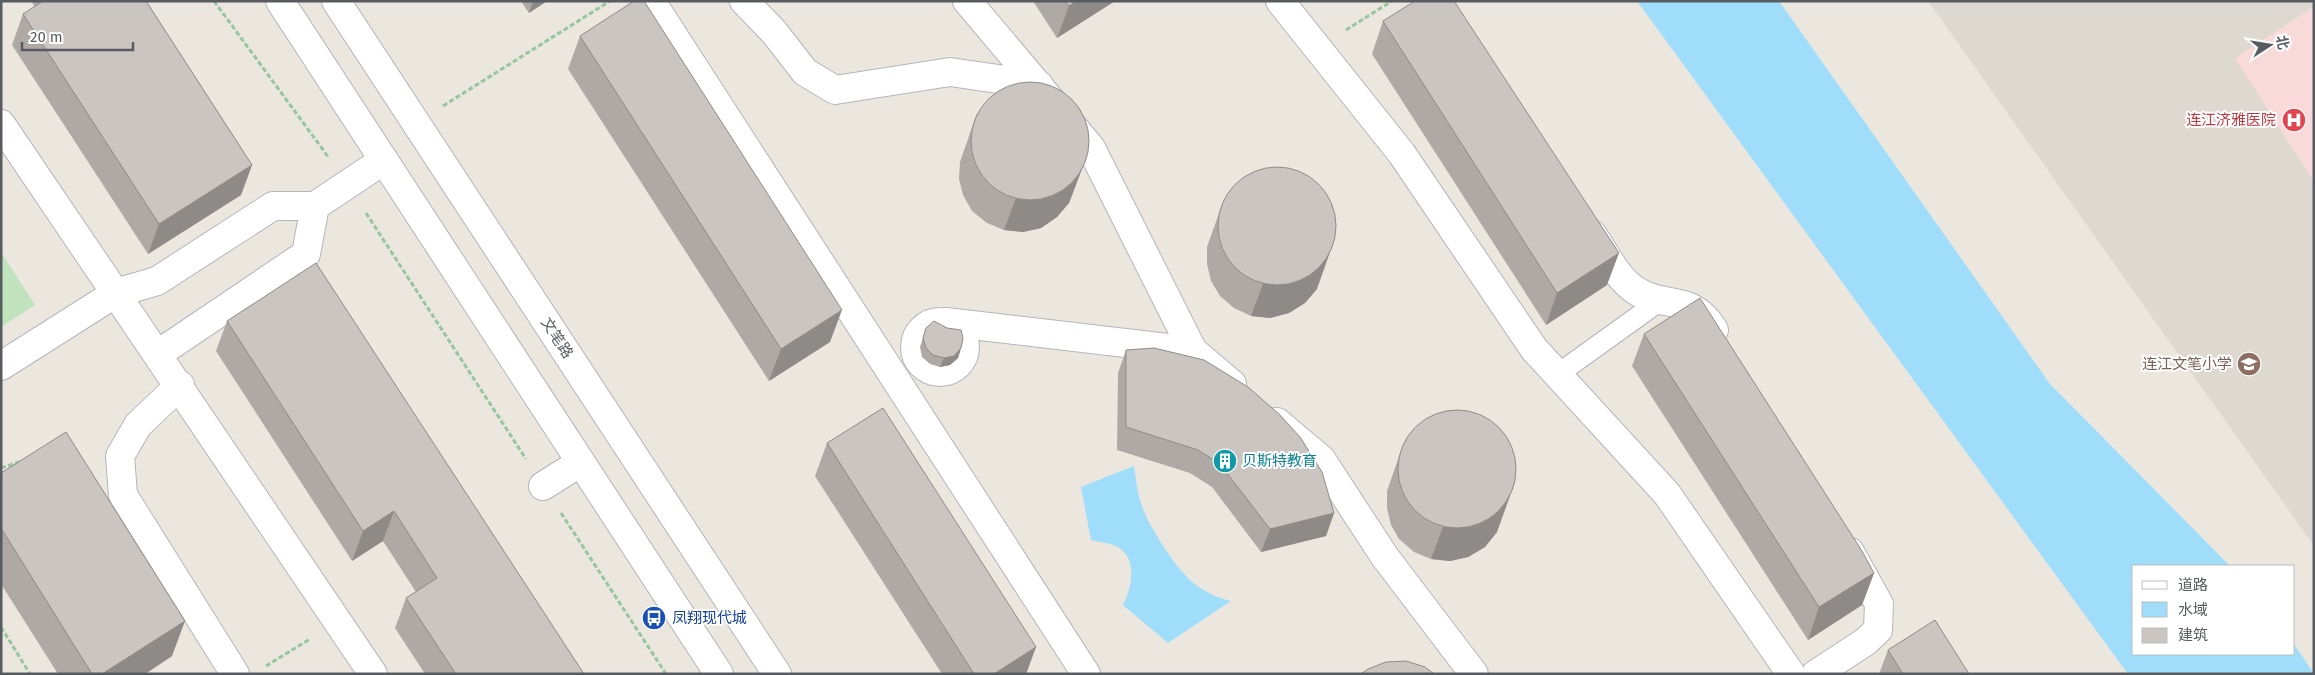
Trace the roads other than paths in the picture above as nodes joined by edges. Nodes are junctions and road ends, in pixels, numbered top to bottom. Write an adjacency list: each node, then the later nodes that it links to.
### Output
1 (280, 1): 9 (street)
2 (336, 1): 31 (street, 文笔路)
3 (651, 1): 21 (street)
4 (744, 1): 7 (street)
5 (967, 1): 7 (street)
6 (1280, 1): 20 (street)
7 (1038, 85): 16 (street)
8 (1, 124): 12 (street)
9 (384, 160): 10 (street); 23 (street)
10 (315, 206): 12 (street); 17 (street)
11 (1578, 212): 13 (street)
12 (116, 293): 17 (street); 19 (street)
13 (1661, 300): 15 (street); 20 (lane)
14 (946, 322): 16 (street); 18 (street); 18 (street)
15 (1726, 350)
16 (1193, 351): 32 (street)
17 (158, 354): 22 (street)
18 (919, 361): 21 (street)
19 (1, 366)
20 (1558, 374): 33 (street)
21 (894, 377): 26 (street)
22 (180, 385): 28 (street); 29 (street)
23 (581, 462): 24 (street); 30 (street)
24 (544, 486)
25 (1835, 527): 27 (street)
26 (1080, 672)
27 (1822, 672)
28 (234, 674)
29 (373, 674)
30 (719, 674)
31 (777, 674)
32 (1474, 674)
33 (1791, 674)

